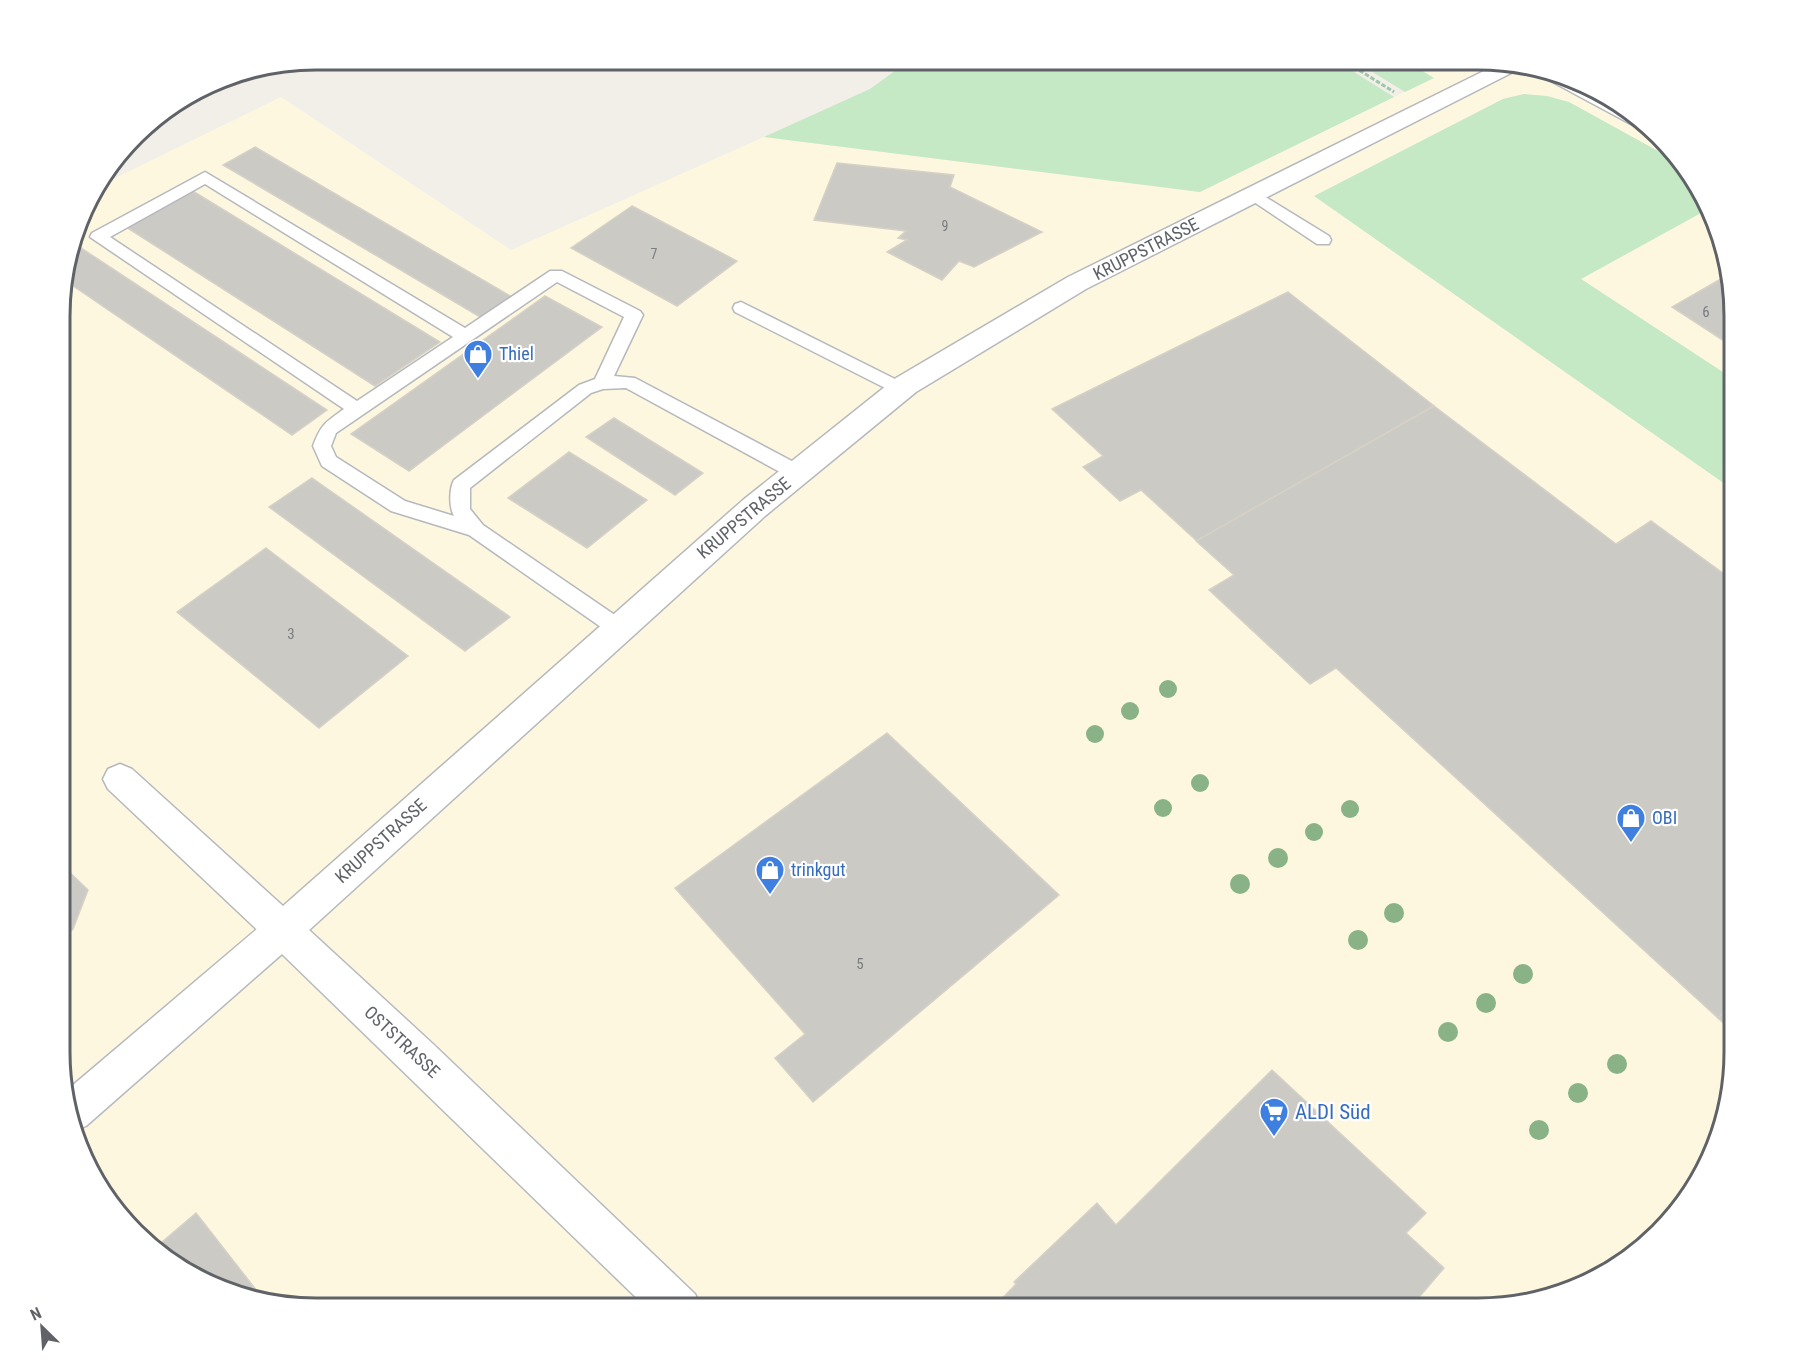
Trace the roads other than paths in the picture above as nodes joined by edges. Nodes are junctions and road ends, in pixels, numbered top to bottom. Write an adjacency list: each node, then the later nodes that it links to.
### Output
1 (1500, 72): 2 (street, KRUPPSTRASSE)
2 (1254, 195): 3 (lane); 7 (street, KRUPPSTRASSE)
3 (1323, 240)
4 (741, 308): 7 (lane)
5 (466, 337): 6 (lane); 8 (lane); 8 (lane)
6 (602, 383): 9 (lane); 10 (lane)
7 (901, 389): 9 (street, KRUPPSTRASSE)
8 (357, 409): 10 (lane)
9 (798, 473): 11 (street, KRUPPSTRASSE)
10 (476, 530): 11 (lane)
11 (618, 628): 13 (street, KRUPPSTRASSE)
12 (120, 779): 13 (street, OSTSTRASSE)
13 (282, 930): 14 (street, KRUPPSTRASSE); 15 (street, OSTSTRASSE)
14 (77, 1108)
15 (669, 1298)

